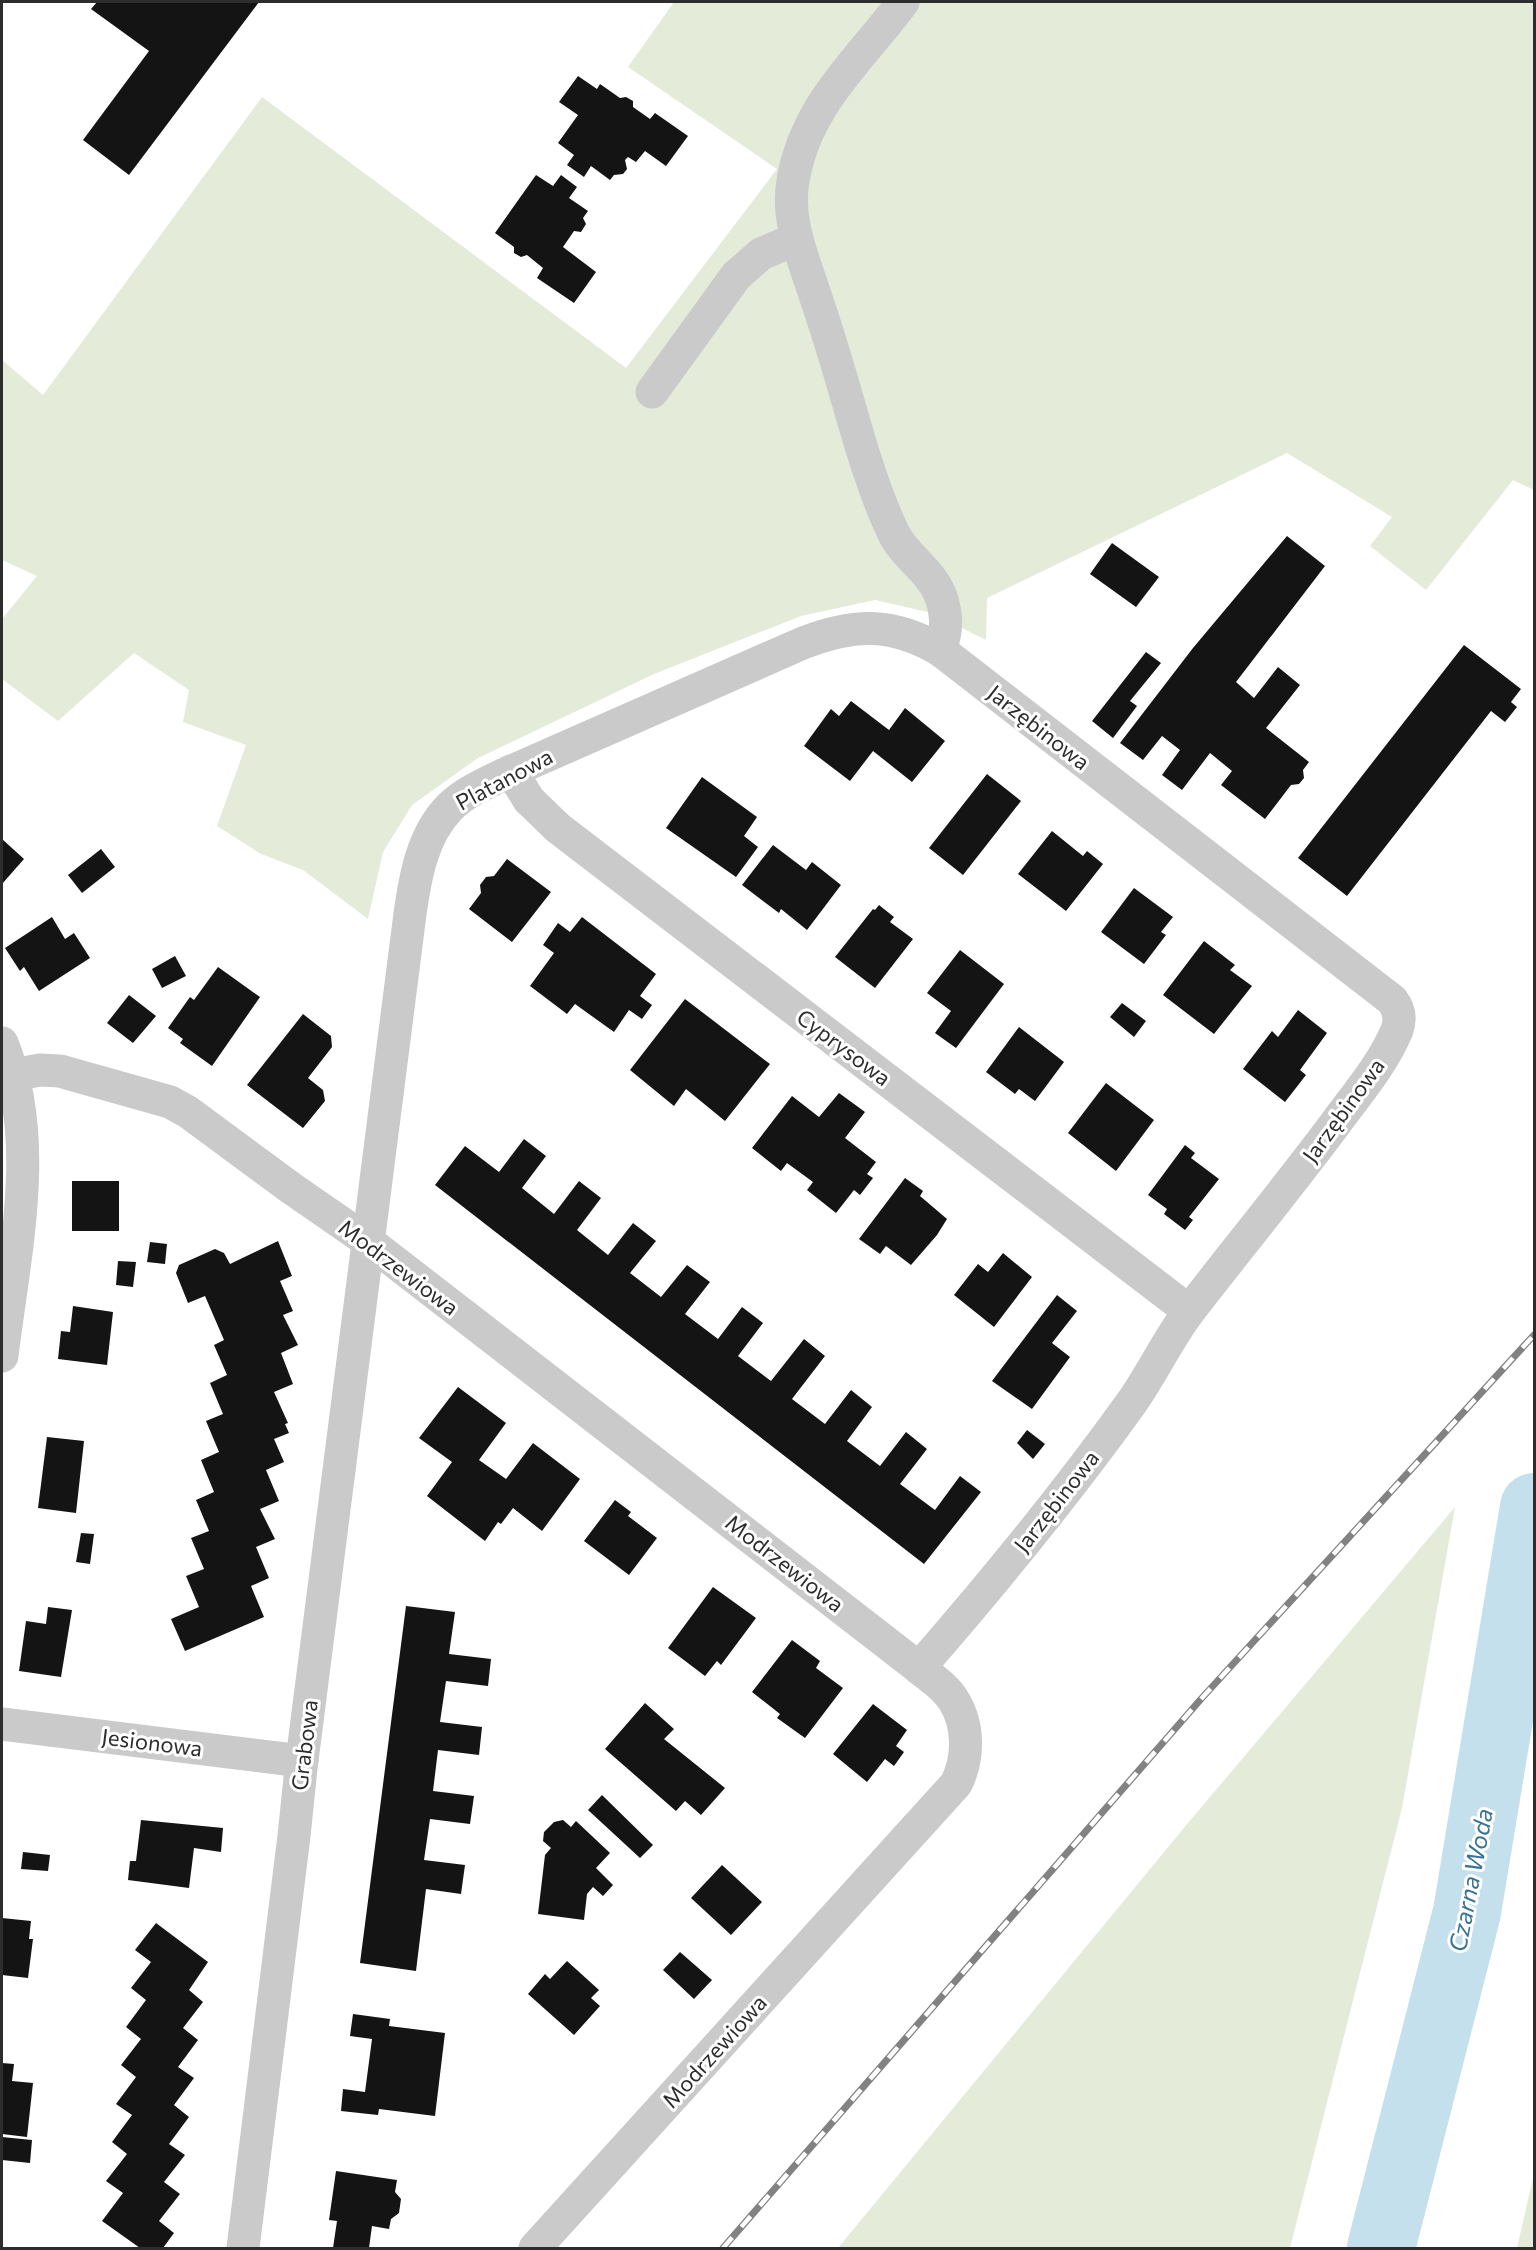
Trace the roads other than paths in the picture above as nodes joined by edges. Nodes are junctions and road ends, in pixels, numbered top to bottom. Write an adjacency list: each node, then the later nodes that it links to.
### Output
1 (903, 2): 2 (street)
2 (796, 239): 3 (street); 4 (street)
3 (652, 392)
4 (940, 650): 5 (street, Platanowa); 9 (street, Jarzębinowa)
5 (511, 771): 8 (street, Platanowa); 9 (street, Cyprysowa)
6 (2, 1042): 7 (street)
7 (12, 1075): 8 (street, Modrzewiowa); 10 (street)
8 (369, 1242): 11 (street, Modrzewiowa); 13 (street, Grabowa)
9 (1189, 1311): 11 (street, Jarzębinowa)
10 (2, 1356)
11 (919, 1668): 15 (street, Modrzewiowa)
12 (2, 1724): 13 (street, Jesionowa)
13 (302, 1761): 14 (street, Grabowa)
14 (243, 2248)
15 (535, 2248)

